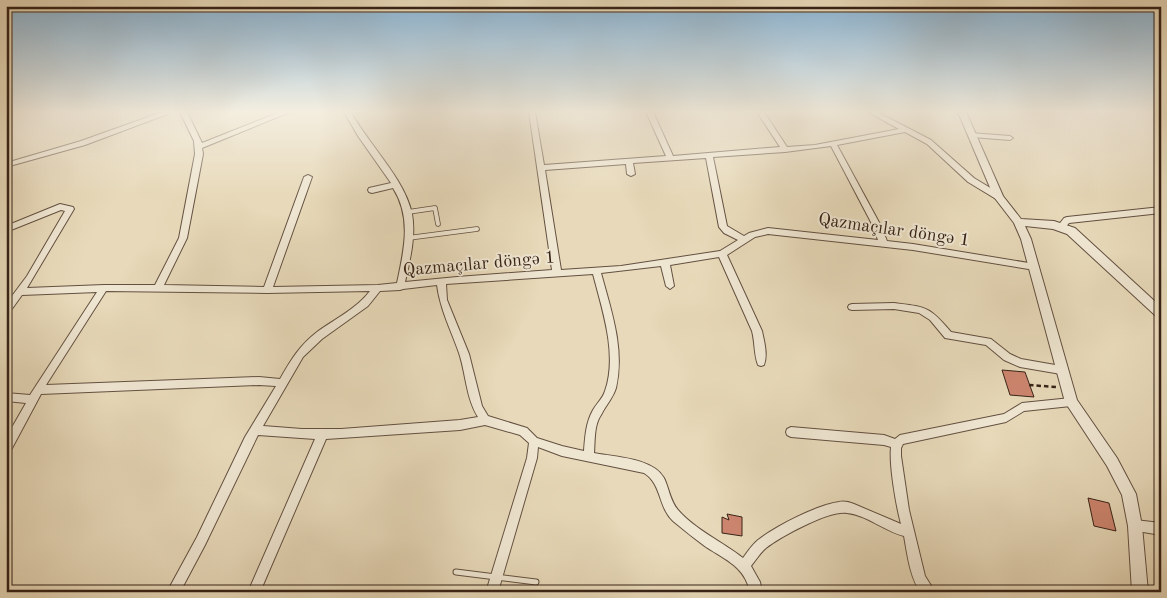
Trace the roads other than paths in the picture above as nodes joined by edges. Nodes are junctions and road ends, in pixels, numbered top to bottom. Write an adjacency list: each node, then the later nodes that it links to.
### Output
1 (92, 140): 17 (street)
2 (196, 140): 12 (street)
3 (217, 140): 12 (street)
4 (363, 140): 21 (street)
5 (536, 140): 18 (street)
6 (662, 140): 15 (street)
7 (778, 140): 13 (street)
8 (855, 140): 11 (street)
9 (925, 140): 23 (street)
10 (974, 140): 23 (street)
11 (834, 144): 13 (street); 33 (street)
12 (199, 147): 43 (street)
13 (785, 150): 14 (street)
14 (709, 154): 15 (street); 32 (street)
15 (670, 158): 16 (street)
16 (629, 162): 18 (street); 19 (street)
17 (6, 165)
18 (541, 168): 38 (street)
19 (631, 174)
20 (308, 177): 45 (street)
21 (394, 185): 22 (street); 25 (street)
22 (372, 190)
23 (999, 197): 26 (street)
24 (1161, 210): 28 (street)
25 (408, 212): 27 (lane); 31 (street)
26 (1018, 222): 28 (street); 36 (street)
27 (438, 224)
28 (1061, 227): 49 (street)
29 (6, 229): 46 (street)
30 (477, 229): 31 (lane)
31 (408, 238): 41 (street)
32 (745, 240): 33 (street, Qazmaçılar döngə 1); 34 (street, Qazmaçılar döngə 1)
33 (884, 244): 36 (street, Qazmaçılar döngə 1)
34 (722, 254): 35 (street, Qazmaçılar döngə 1); 50 (street)
35 (666, 263): 37 (street, Qazmaçılar döngə 1); 40 (street)
36 (1035, 267): 51 (street)
37 (596, 270): 38 (street, Qazmaçılar döngə 1); 64 (street)
38 (557, 274): 39 (street, Qazmaçılar döngə 1)
39 (441, 282): 41 (street, Qazmaçılar döngə 1); 57 (street)
40 (670, 286)
41 (400, 287): 44 (street, Qazmaçılar döngə 1)
42 (104, 288): 43 (street, Qazmaçılar döngə 1); 46 (street, Qazmaçılar döngə 1); 53 (street)
43 (158, 288): 45 (street, Qazmaçılar döngə 1)
44 (378, 288): 45 (street, Qazmaçılar döngə 1); 52 (street)
45 (267, 290)
46 (20, 292): 48 (street)
47 (852, 307): 51 (street)
48 (6, 310)
49 (1161, 314)
50 (761, 362)
51 (1061, 370): 56 (street)
52 (284, 383): 53 (street); 58 (street)
53 (38, 390): 55 (street)
54 (6, 396): 55 (street)
55 (32, 399): 63 (street)
56 (1071, 402): 62 (street); 65 (street)
57 (486, 420): 60 (street); 61 (street)
58 (255, 430): 60 (street); 73 (street)
59 (791, 432): 62 (street)
60 (322, 435): 74 (street)
61 (534, 442): 64 (street); 70 (street)
62 (898, 444): 67 (street)
63 (6, 449)
64 (588, 457): 68 (street)
65 (1135, 526): 66 (street); 77 (street)
66 (1161, 529)
67 (907, 531): 68 (street); 72 (street)
68 (745, 565): 76 (street)
69 (456, 572): 70 (lane)
70 (496, 577): 71 (lane); 75 (street)
71 (536, 582)
72 (927, 591)
73 (173, 592)
74 (254, 592)
75 (492, 592)
76 (756, 592)
77 (1140, 592)

